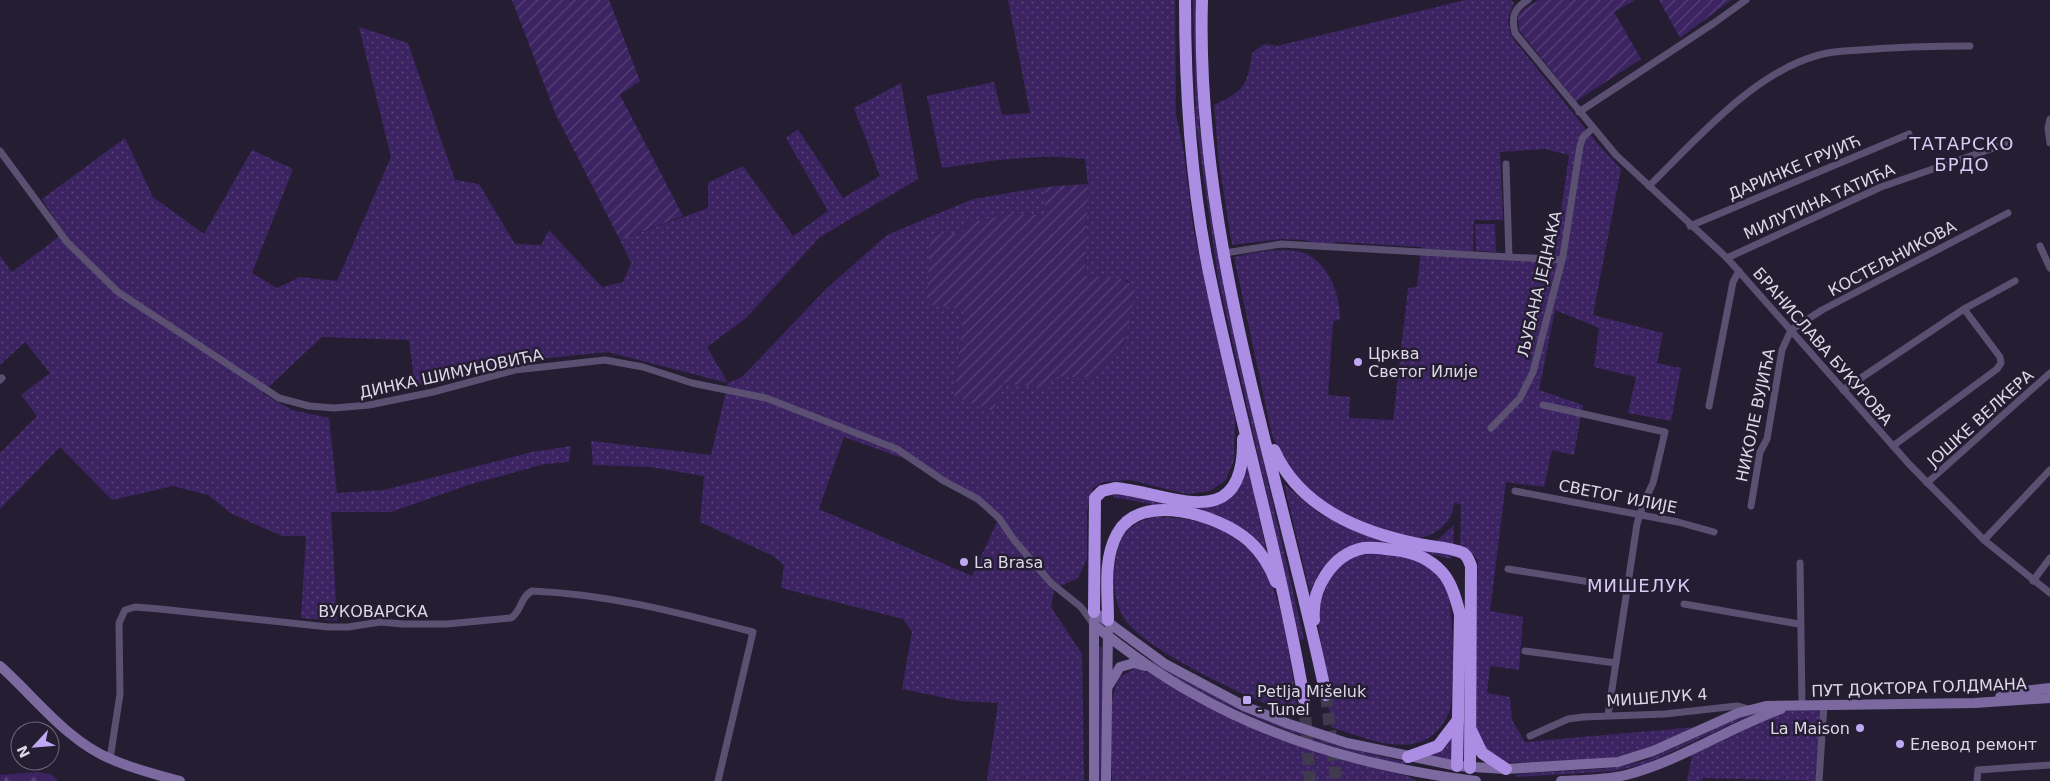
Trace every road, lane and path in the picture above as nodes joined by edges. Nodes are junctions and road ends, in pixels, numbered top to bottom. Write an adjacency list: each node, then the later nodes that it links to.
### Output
1 (1184, 0): 29 (highway)
2 (1202, 0): 17 (highway)
3 (1528, 0): 6 (street, БРАНИСЛАВА БУКУРОВА)
4 (1746, 0): 6 (street)
5 (1970, 46): 14 (street)
6 (1579, 112): 8 (street, БРАНИСЛАВА БУКУРОВА)
7 (2050, 118): 11 (street)
8 (1593, 128): 14 (street, БРАНИСЛАВА БУКУРОВА); 21 (street, ЉУБАНА ЈЕДНАКА)
9 (1909, 134): 16 (street, ДАРИНКЕ ГРУЈИЋ)
10 (2008, 143): 20 (street, МИЛУТИНА ТАТИЋА)
11 (2050, 143)
12 (0, 151): 49 (street, ДИНКА ШИМУНОВИЋА)
13 (1506, 164): 19 (street)
14 (1649, 186): 16 (street, БРАНИСЛАВА БУКУРОВА)
15 (2008, 213): 26 (street, КОСТЕЉНИКОВА)
16 (1690, 226): 20 (street, БРАНИСЛАВА БУКУРОВА)
17 (1224, 246): 19 (street); 32 (highway)
18 (2040, 246): 22 (street)
19 (1509, 257): 21 (street)
20 (1727, 258): 23 (street, БРАНИСЛАВА БУКУРОВА)
21 (1562, 260): 33 (street, ЉУБАНА ЈЕДНАКА)
22 (2050, 268)
23 (1739, 271): 26 (street, БРАНИСЛАВА БУКУРОВА); 31 (street)
24 (2015, 282): 25 (street)
25 (1964, 309): 28 (street); 34 (street)
26 (1791, 330): 28 (street, БРАНИСЛАВА БУКУРОВА); 38 (street, НИКОЛЕ ВУЈИЋА)
27 (2050, 373): 36 (street, ЈОШКЕ ВЕЛКЕРА)
28 (1843, 390): 34 (street, БРАНИСЛАВА БУКУРОВА)
29 (1239, 404): 50 (highway); 51 (highway)
30 (1543, 405): 39 (street)
31 (1709, 406)
32 (1260, 420): 56 (highway); 72 (highway)
33 (1491, 428)
34 (1893, 446): 36 (street, БРАНИСЛАВА БУКУРОВА)
35 (2050, 470): 41 (street)
36 (1927, 483): 41 (street, БРАНИСЛАВА БУКУРОВА)
37 (1515, 491): 39 (street, СВЕТОГ ИЛИЈЕ)
38 (1751, 506)
39 (1640, 514): 40 (street, СВЕТОГ ИЛИЈЕ); 46 (street)
40 (1714, 532)
41 (1984, 540): 45 (street, БРАНИСЛАВА БУКУРОВА)
42 (2050, 558): 45 (street)
43 (1800, 563): 53 (street)
44 (1508, 569): 46 (street)
45 (2033, 581): 47 (street, БРАНИСЛАВА БУКУРОВА)
46 (1628, 588): 58 (street)
47 (2050, 593)
48 (1684, 604): 53 (street)
49 (1081, 607): 51 (street, ДИНКА ШИМУНОВИЋА); 54 (street, ДИНКА ШИМУНОВИЋА)
50 (1287, 610): 52 (highway); 65 (highway)
51 (1094, 612): 52 (street); 54 (street)
52 (1108, 620): 55 (street); 74 (street)
53 (1799, 624): 67 (street)
54 (1094, 625): 55 (street); 84 (street)
55 (1108, 636): 60 (street); 62 (street)
56 (1315, 645): 63 (highway); 72 (highway)
57 (1525, 651): 58 (street)
58 (1616, 663): 71 (street)
59 (0, 666): 75 (street)
60 (1160, 672): 62 (street); 78 (street)
61 (2050, 688): 66 (street)
62 (1107, 693): 85 (street)
63 (1326, 695)
64 (2050, 698): 66 (street, ПУТ ДОКТОРА ГОЛДМАНА)
65 (1304, 699)
66 (1983, 702): 68 (street, ПУТ ДОКТОРА ГОЛДМАНА)
67 (1802, 705): 68 (street, ПУТ ДОКТОРА ГОЛДМАНА); 69 (street, ПУТ ДОКТОРА ГОЛДМАНА)
68 (1824, 705): 88 (street)
69 (1789, 706): 70 (street, МИШЕЛУК 4); 87 (street)
70 (1748, 710): 71 (street, МИШЕЛУК 4); 77 (street)
71 (1608, 715): 73 (street, МИШЕЛУК 4)
72 (1464, 723): 74 (highway); 77 (highway); 80 (highway)
73 (1530, 736)
74 (1408, 757): 80 (street)
75 (110, 759): 79 (street); 83 (street, ВУКОВАРСКА)
76 (2050, 765): 89 (street)
77 (1506, 769): 80 (street)
78 (1411, 771): 80 (street); 86 (street)
79 (152, 773): 81 (street); 82 (street)
80 (1465, 776)
81 (162, 781)
82 (180, 781)
83 (718, 781)
84 (1094, 781)
85 (1106, 781)
86 (1429, 781)
87 (1561, 781)
88 (1819, 781)
89 (1977, 781)

